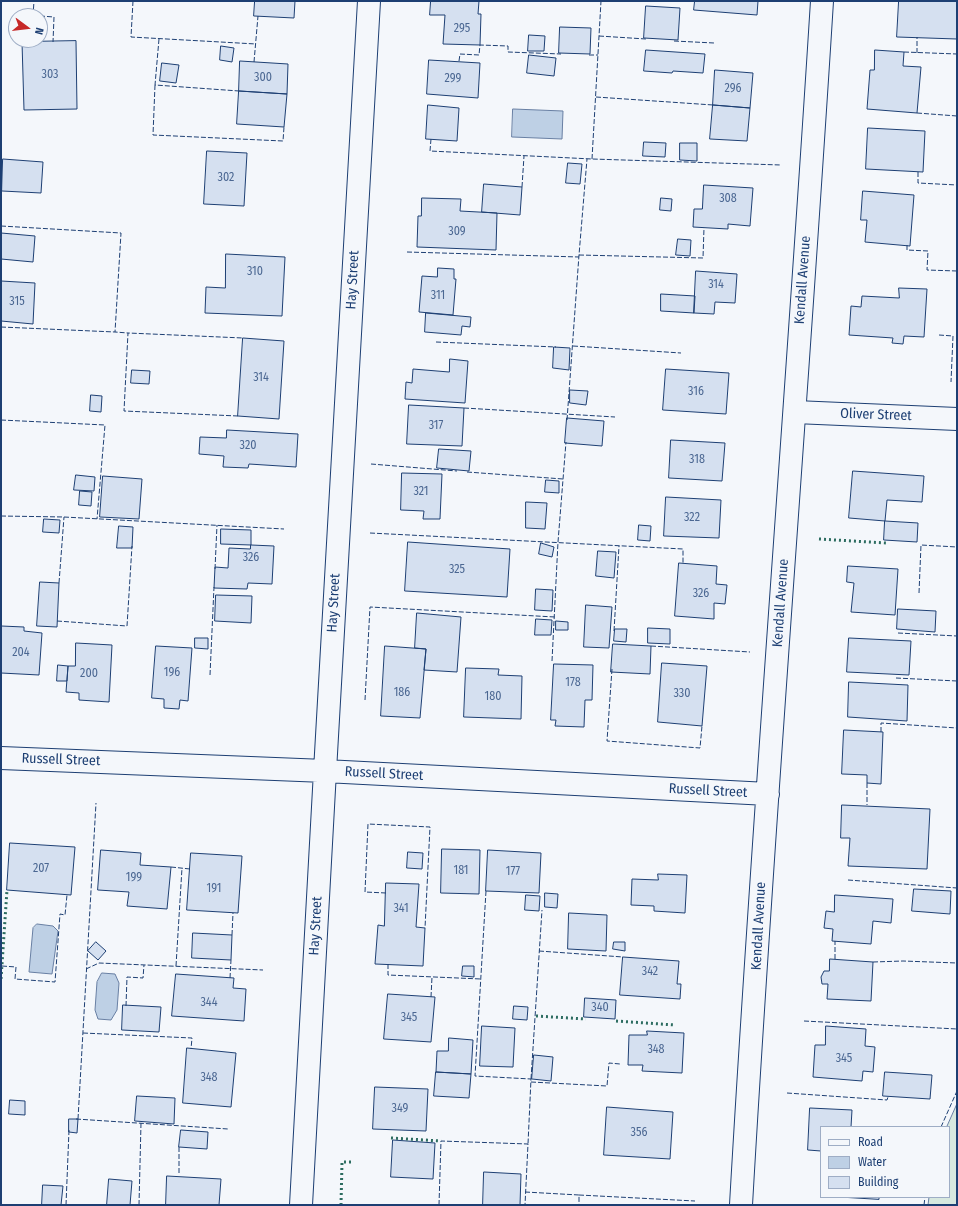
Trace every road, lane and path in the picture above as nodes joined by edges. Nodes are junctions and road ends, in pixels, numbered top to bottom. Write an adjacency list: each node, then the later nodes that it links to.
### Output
1 (369, 1): 6 (street, Hay Street)
2 (822, 1): 3 (street, Kendall Avenue)
3 (795, 412): 4 (street, Oliver Street); 7 (street, Kendall Avenue)
4 (957, 419)
5 (1, 758): 6 (street, Russell Street)
6 (325, 771): 7 (street, Russell Street); 8 (street, Hay Street)
7 (768, 794): 9 (street, Kendall Avenue)
8 (301, 1205)
9 (742, 1205)

